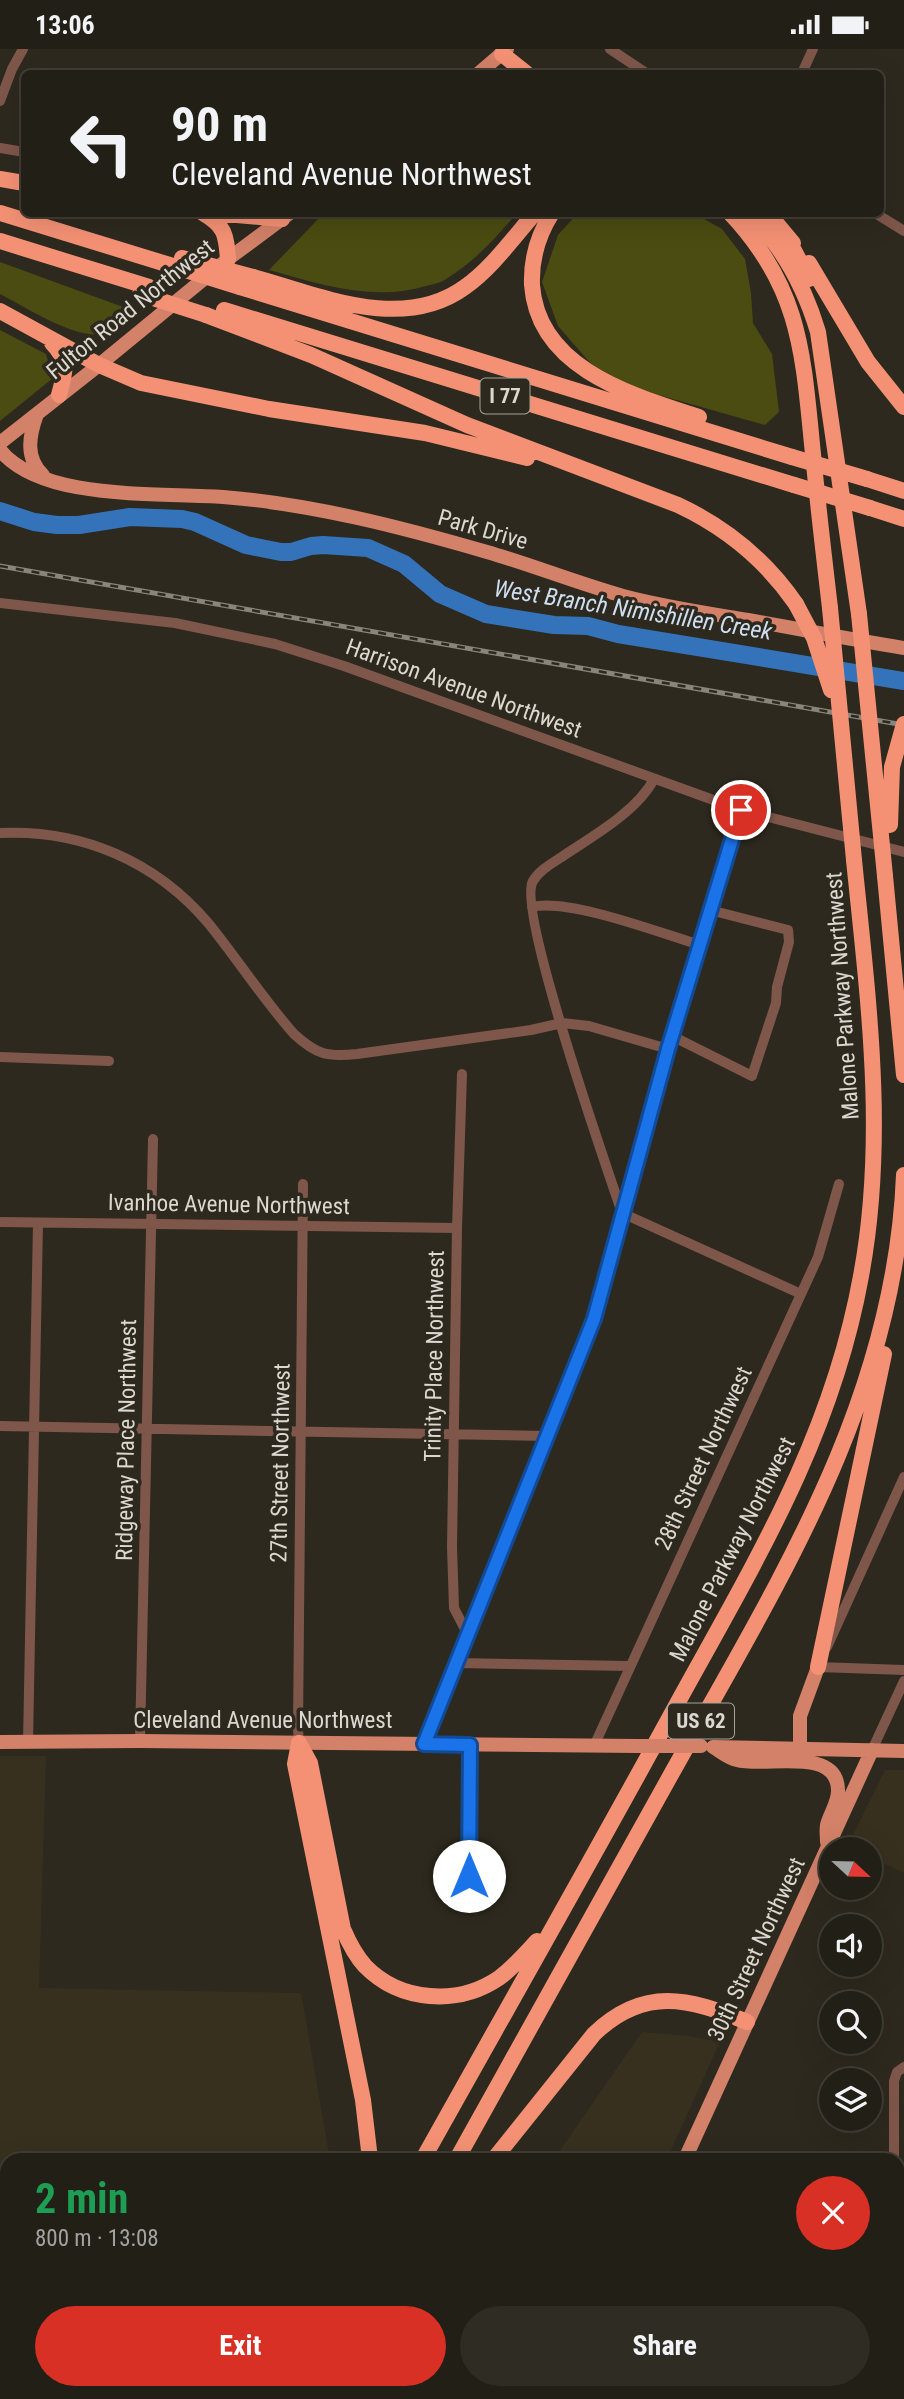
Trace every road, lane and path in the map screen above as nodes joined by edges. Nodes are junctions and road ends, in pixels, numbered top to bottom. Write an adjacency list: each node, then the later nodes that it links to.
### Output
1 (23, 49): 9 (street)
2 (610, 49): 7 (street)
3 (813, 49): 8 (street)
4 (501, 51): 5 (main road); 6 (highway)
5 (482, 70)
6 (523, 70)
7 (641, 70)
8 (803, 70)
9 (0, 101)
10 (0, 148): 11 (street)
11 (21, 152)
12 (0, 179): 13 (highway)
13 (21, 182)
14 (0, 213): 27 (highway, I 77)
15 (209, 217): 26 (highway)
16 (285, 217): 26 (main road, Fulton Road Northwest)
17 (532, 217): 27 (highway, bridge)
18 (550, 217): 37 (highway)
19 (733, 217): 46 (highway, bridge)
20 (753, 217): 42 (highway)
21 (771, 217): 24 (highway)
22 (882, 217): 23 (street)
23 (904, 230)
24 (787, 237): 33 (highway); 42 (highway)
25 (0, 241): 29 (highway, I 77)
26 (228, 259): 31 (main road, Fulton Road Northwest)
27 (178, 262): 37 (highway, I 77, bridge)
28 (0, 311): 30 (highway)
29 (211, 311): 38 (highway); 41 (highway, I 77, bridge)
30 (46, 336): 31 (highway); 32 (highway)
31 (99, 365): 32 (main road, Fulton Road Northwest); 38 (highway)
32 (59, 395): 34 (main road, Fulton Road Northwest)
33 (904, 407)
34 (37, 414): 35 (main road, Fulton Road Northwest); 39 (main road)
35 (0, 443)
36 (0, 450): 39 (main road, Park Drive)
37 (786, 455): 40 (highway, I 77, bridge)
38 (597, 476): 46 (highway, bridge)
39 (47, 479): 44 (main road, Park Drive)
40 (904, 491)
41 (904, 519)
42 (852, 560): 51 (highway, bridge)
43 (0, 603): 47 (street, Harrison Avenue Northwest)
44 (904, 648)
45 (904, 725): 51 (highway, bridge)
46 (845, 772): 103 (highway, Malone Parkway Northwest / US 62, bridge)
47 (654, 779): 48 (street, Harrison Avenue Northwest); 52 (street)
48 (741, 810): 50 (street, Harrison Avenue Northwest); 53 (street)
49 (0, 833): 56 (street)
50 (904, 852)
51 (890, 876): 55 (highway); 62 (highway)
52 (532, 907): 54 (street); 56 (street)
53 (710, 910): 54 (street); 57 (street)
54 (700, 945): 57 (street)
55 (904, 968)
56 (562, 1023): 58 (street); 67 (street)
57 (673, 1036): 58 (street)
58 (668, 1049): 67 (street)
59 (0, 1057): 60 (street)
60 (108, 1061)
61 (462, 1074): 72 (street, Trinity Place Northwest)
62 (904, 1075)
63 (153, 1139): 70 (street, Ridgeway Place Northwest)
64 (904, 1175): 73 (highway, US 62)
65 (303, 1184): 71 (street, 27th Street Northwest)
66 (839, 1184): 74 (street, 28th Street Northwest)
67 (622, 1213): 74 (street); 80 (street)
68 (0, 1222): 69 (street, Ivanhoe Avenue Northwest)
69 (38, 1223): 70 (street, Ivanhoe Avenue Northwest); 76 (street)
70 (151, 1224): 71 (street, Ivanhoe Avenue Northwest); 77 (street, Ridgeway Place Northwest)
71 (304, 1226): 72 (street, Ivanhoe Avenue Northwest); 78 (street, 27th Street Northwest)
72 (457, 1229): 79 (street, Trinity Place Northwest)
73 (897, 1261): 85 (highway); 108 (highway, US 62)
74 (801, 1294): 84 (street, 28th Street Northwest)
75 (0, 1426): 76 (street)
76 (34, 1427): 77 (street); 90 (street)
77 (147, 1429): 78 (street); 88 (street, Ridgeway Place Northwest)
78 (301, 1431): 79 (street); 91 (street, 27th Street Northwest)
79 (454, 1433): 80 (street); 82 (street, Trinity Place Northwest)
80 (548, 1436): 82 (street)
81 (904, 1476): 85 (street)
82 (468, 1635): 83 (street)
83 (457, 1663): 84 (street); 92 (street)
84 (630, 1666): 94 (street, 28th Street Northwest)
85 (818, 1667): 86 (street); 96 (main road)
86 (904, 1669)
87 (904, 1681): 97 (street, 30th Street Northwest)
88 (141, 1741): 90 (main road, Cleveland Avenue Northwest); 91 (main road, Cleveland Avenue Northwest)
89 (0, 1742): 90 (main road, Cleveland Avenue Northwest)
90 (29, 1742)
91 (299, 1743): 92 (main road, Cleveland Avenue Northwest); 103 (highway); 106 (highway)
92 (424, 1744): 93 (main road, Cleveland Avenue Northwest)
93 (470, 1745): 94 (main road, Cleveland Avenue Northwest); 102 (street)
94 (594, 1746): 95 (main road, Cleveland Avenue Northwest, bridge)
95 (707, 1747): 96 (main road, Cleveland Avenue Northwest); 99 (main road)
96 (800, 1748): 97 (main road, Cleveland Avenue Northwest)
97 (872, 1751): 98 (main road, Cleveland Avenue Northwest); 100 (main road, 30th Street Northwest)
98 (904, 1751)
99 (827, 1837)
100 (833, 1837)
101 (819, 1867): 104 (main road, 30th Street Northwest)
102 (469, 1876)
103 (565, 1906): 107 (highway, Malone Parkway Northwest / US 62)
104 (747, 2022): 109 (highway); 110 (main road, 30th Street Northwest)
105 (904, 2067): 111 (street)
106 (369, 2153)
107 (426, 2153)
108 (460, 2153)
109 (499, 2153)
110 (688, 2153)
111 (894, 2153)

